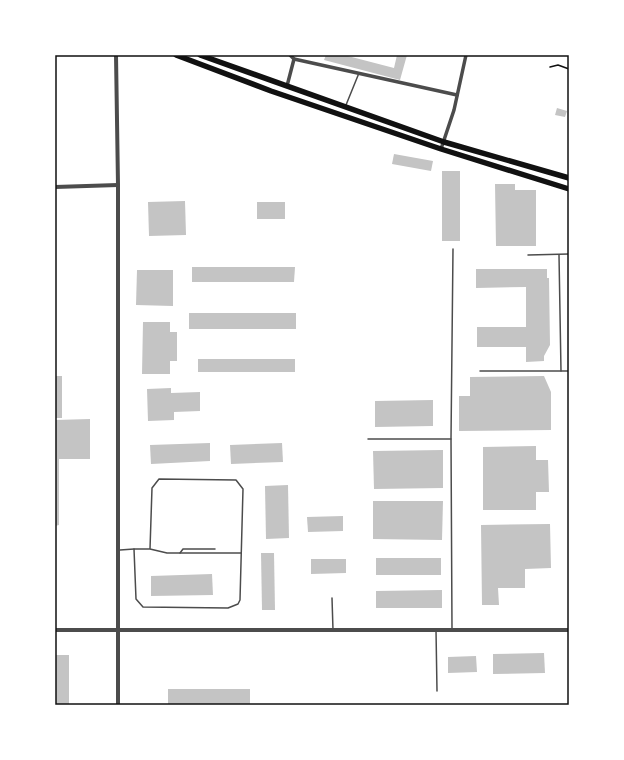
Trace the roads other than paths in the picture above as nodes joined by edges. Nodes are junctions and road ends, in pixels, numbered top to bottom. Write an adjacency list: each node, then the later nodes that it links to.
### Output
1 (116, 55): 14 (street)
2 (176, 55): 12 (main road)
3 (200, 55): 8 (main road)
4 (290, 55): 6 (street)
5 (466, 55): 9 (street)
6 (294, 59): 7 (street); 8 (street)
7 (359, 73): 9 (street); 10 (lane)
8 (287, 87): 10 (main road)
9 (456, 95): 11 (street)
10 (345, 108): 11 (main road)
11 (444, 142): 12 (street); 13 (main road)
12 (441, 149): 16 (main road)
13 (569, 178)
14 (118, 185): 15 (street); 29 (street)
15 (55, 187)
16 (569, 189)
17 (453, 249): 25 (lane)
18 (560, 254): 19 (lane); 20 (lane); 22 (lane)
19 (569, 254)
20 (528, 255)
21 (480, 371): 22 (lane)
22 (561, 371): 23 (lane)
23 (569, 371)
24 (368, 439): 25 (lane)
25 (451, 439): 37 (lane)
26 (134, 549): 27 (lane); 29 (lane); 31 (lane)
27 (150, 549): 30 (lane); 31 (lane)
28 (215, 549): 30 (lane)
29 (118, 550): 34 (street)
30 (180, 553): 31 (lane)
31 (241, 553)
32 (332, 598): 35 (lane)
33 (55, 630): 34 (street)
34 (118, 630): 35 (street); 40 (street)
35 (333, 630): 36 (street)
36 (436, 630): 37 (street); 39 (lane)
37 (452, 630): 38 (street)
38 (569, 630)
39 (437, 692)
40 (118, 705)
41 (504, 705): 42 (lane)
42 (551, 705)

